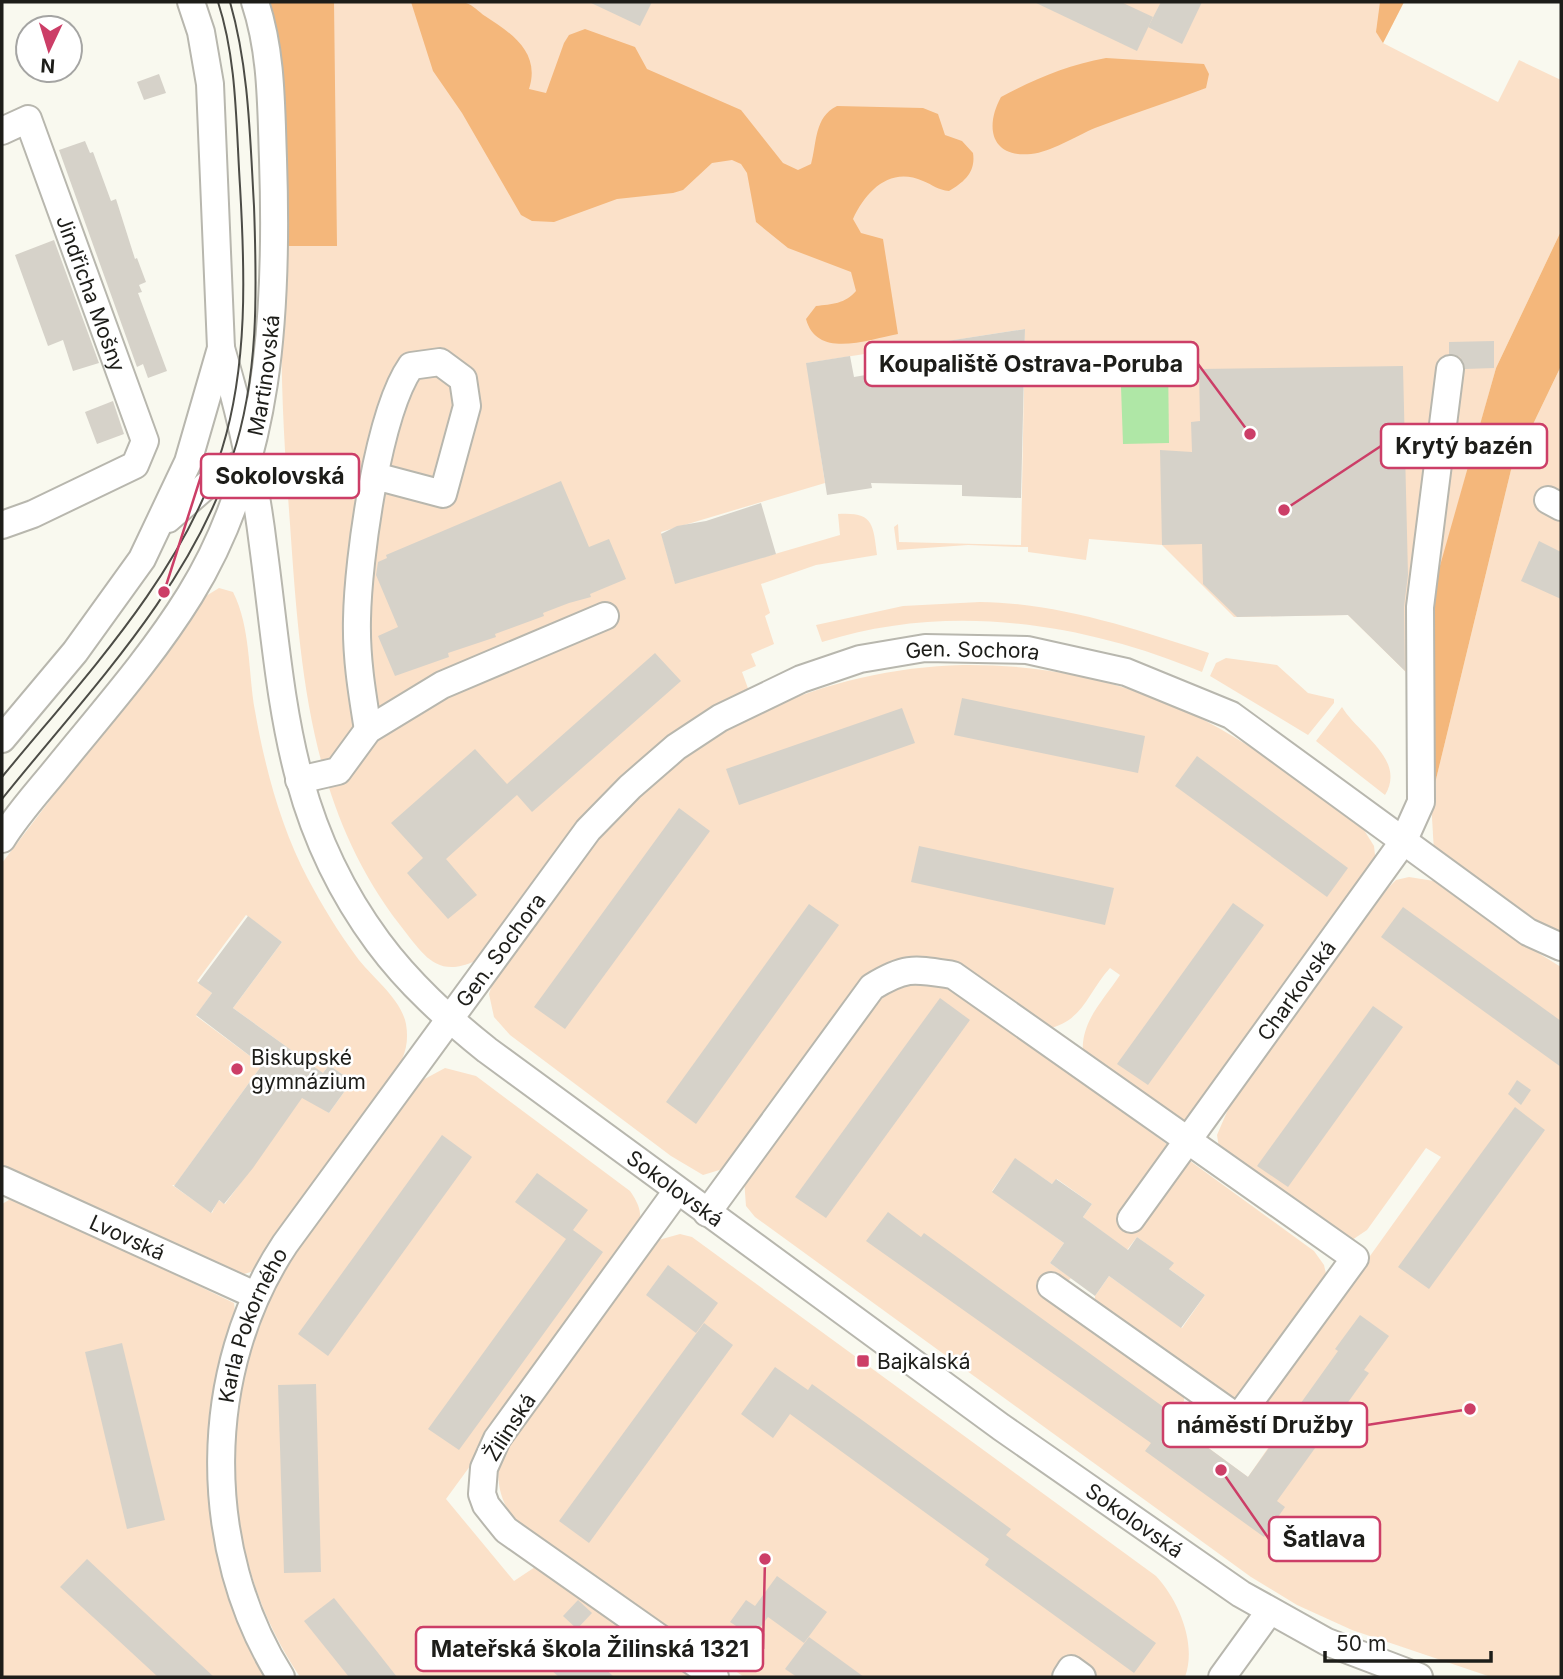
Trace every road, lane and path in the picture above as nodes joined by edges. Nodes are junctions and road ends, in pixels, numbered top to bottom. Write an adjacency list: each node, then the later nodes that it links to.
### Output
1 (191, 2): 4 (street)
2 (255, 2): 6 (street, Martinovská)
3 (2, 131): 8 (street, Jindřicha Mošny)
4 (221, 348): 6 (street, Sokolovská); 9 (street)
5 (1450, 369): 15 (street, Charkovská)
6 (248, 459): 9 (street); 13 (street, Sokolovská); 14 (street, Martinovská)
7 (375, 476): 7 (street); 11 (street)
8 (2, 525)
9 (156, 529): 12 (street)
10 (605, 615): 11 (street)
11 (369, 730): 13 (street)
12 (2, 739)
13 (299, 780): 17 (street, Sokolovská)
14 (2, 839)
15 (1403, 842): 16 (street, Gen. Sochora); 17 (street, Gen. Sochora); 18 (street, Charkovská)
16 (1561, 947)
17 (448, 1019): 20 (street, Sokolovská); 24 (street, Karla Pokorného)
18 (1189, 1140): 21 (street); 22 (street, Charkovská); 23 (street)
19 (2, 1180): 24 (street, Lvovská)
20 (677, 1191): 21 (street, Sokolovská); 27 (street, Žilinská)
21 (706, 1213): 25 (street, Sokolovská)
22 (1131, 1219)
23 (1051, 1286)
24 (255, 1295): 26 (street, Karla Pokorného)
25 (1269, 1612): 30 (street); 31 (street, Sokolovská)
26 (281, 1677)
27 (715, 1677)
28 (1066, 1677): 29 (street)
29 (1082, 1677)
30 (1222, 1677)
31 (1419, 1677)

